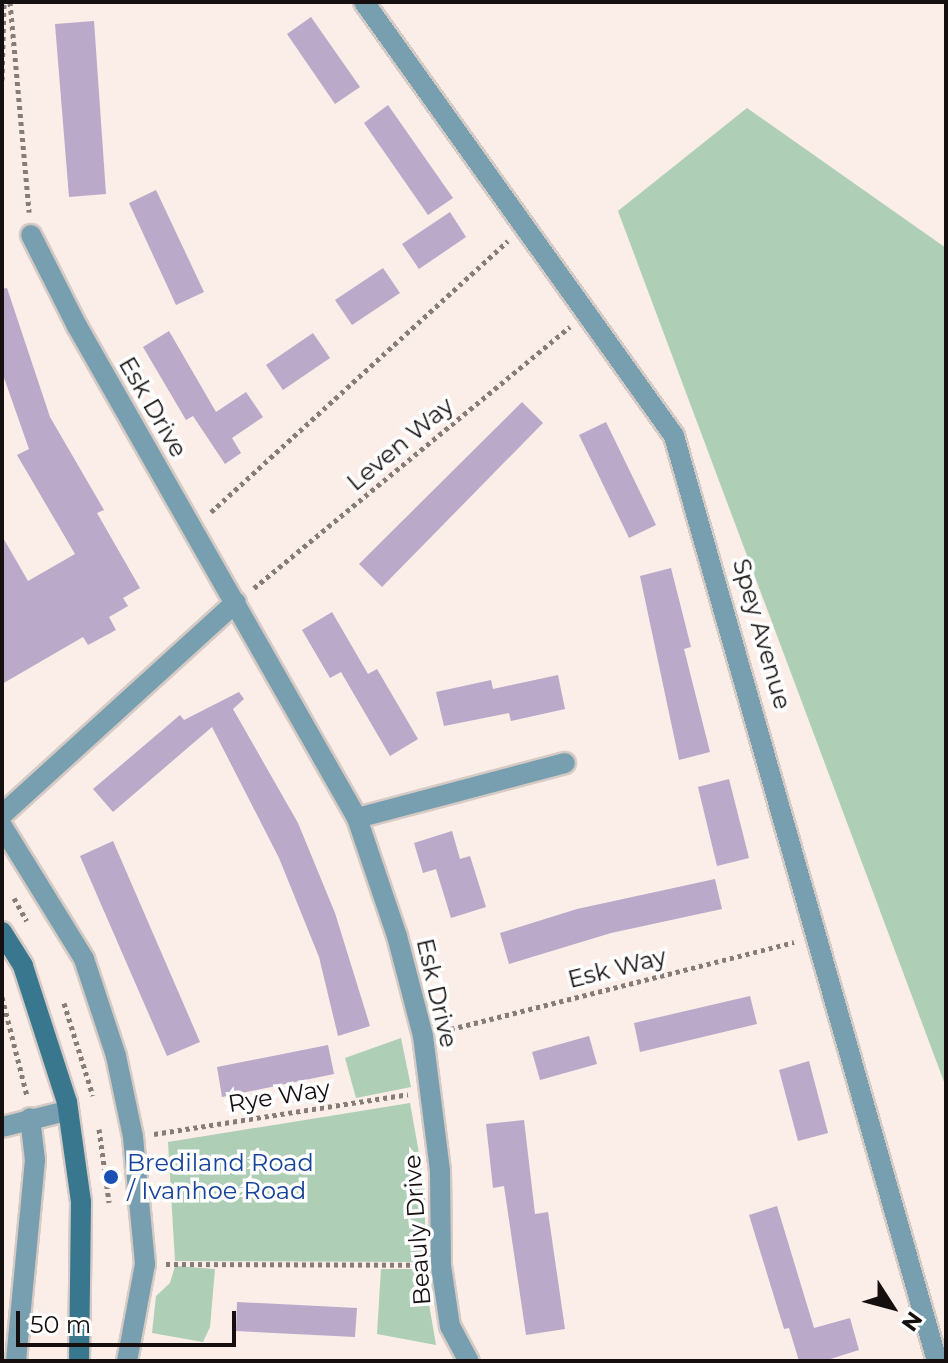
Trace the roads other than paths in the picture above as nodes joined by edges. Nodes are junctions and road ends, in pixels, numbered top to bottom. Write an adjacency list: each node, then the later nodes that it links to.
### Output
1 (364, 2): 17 (street, Spey Avenue)
2 (31, 235): 3 (street, Esk Drive)
3 (236, 602): 5 (street); 6 (street, Esk Drive)
4 (565, 763): 6 (street)
5 (2, 815)
6 (357, 818): 9 (street, Esk Drive)
7 (2, 826): 15 (street)
8 (2, 932): 10 (street)
9 (431, 1090): 16 (street, Beauly Drive)
10 (66, 1111): 11 (street); 14 (street)
11 (30, 1118): 12 (street); 13 (street)
12 (2, 1127)
13 (16, 1361)
14 (79, 1361)
15 (127, 1361)
16 (469, 1361)
17 (937, 1361)

